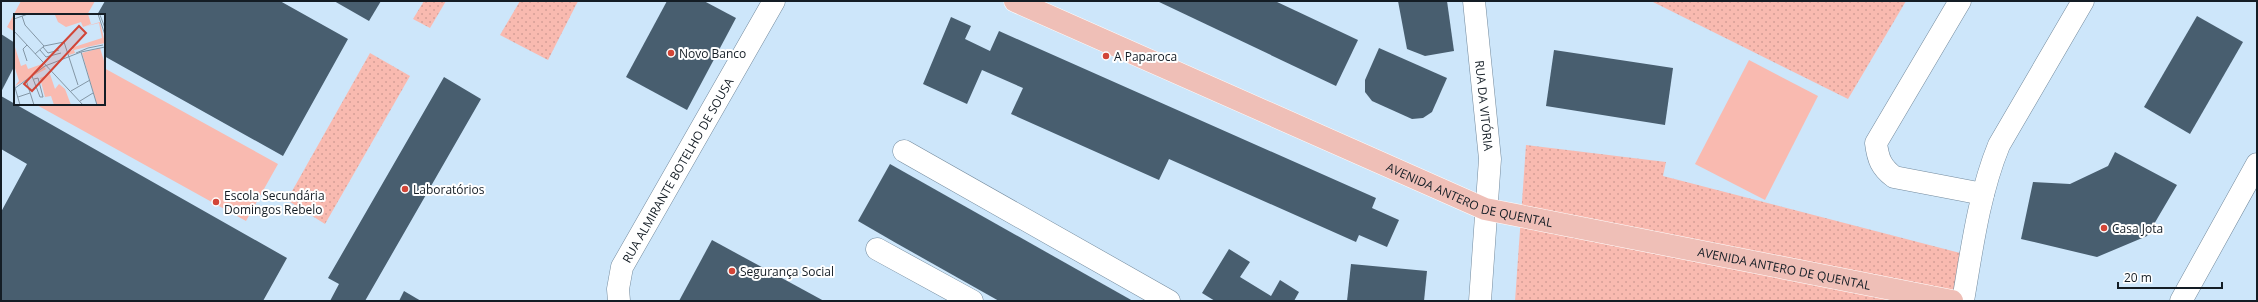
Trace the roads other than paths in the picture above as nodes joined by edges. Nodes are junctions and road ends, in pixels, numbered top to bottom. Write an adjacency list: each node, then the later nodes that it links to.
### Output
1 (774, 1): 11 (street, RUA ALMIRANTE BOTELHO DE SOUSA)
2 (1015, 1): 9 (main road, AVENIDA ANTERO DE QUENTAL)
3 (1474, 1): 9 (street, RUA DA VITÓRIA)
4 (1960, 1): 8 (street)
5 (2083, 1): 8 (street)
6 (904, 151): 13 (street)
7 (2257, 164): 17 (street)
8 (1983, 194): 16 (street)
9 (1485, 210): 14 (street, RUA DA VITÓRIA); 15 (main road, AVENIDA ANTERO DE QUENTAL)
10 (877, 249): 12 (street)
11 (620, 301)
12 (972, 301)
13 (1169, 301)
14 (1480, 301)
15 (1952, 301)
16 (1963, 301)
17 (2181, 301)

